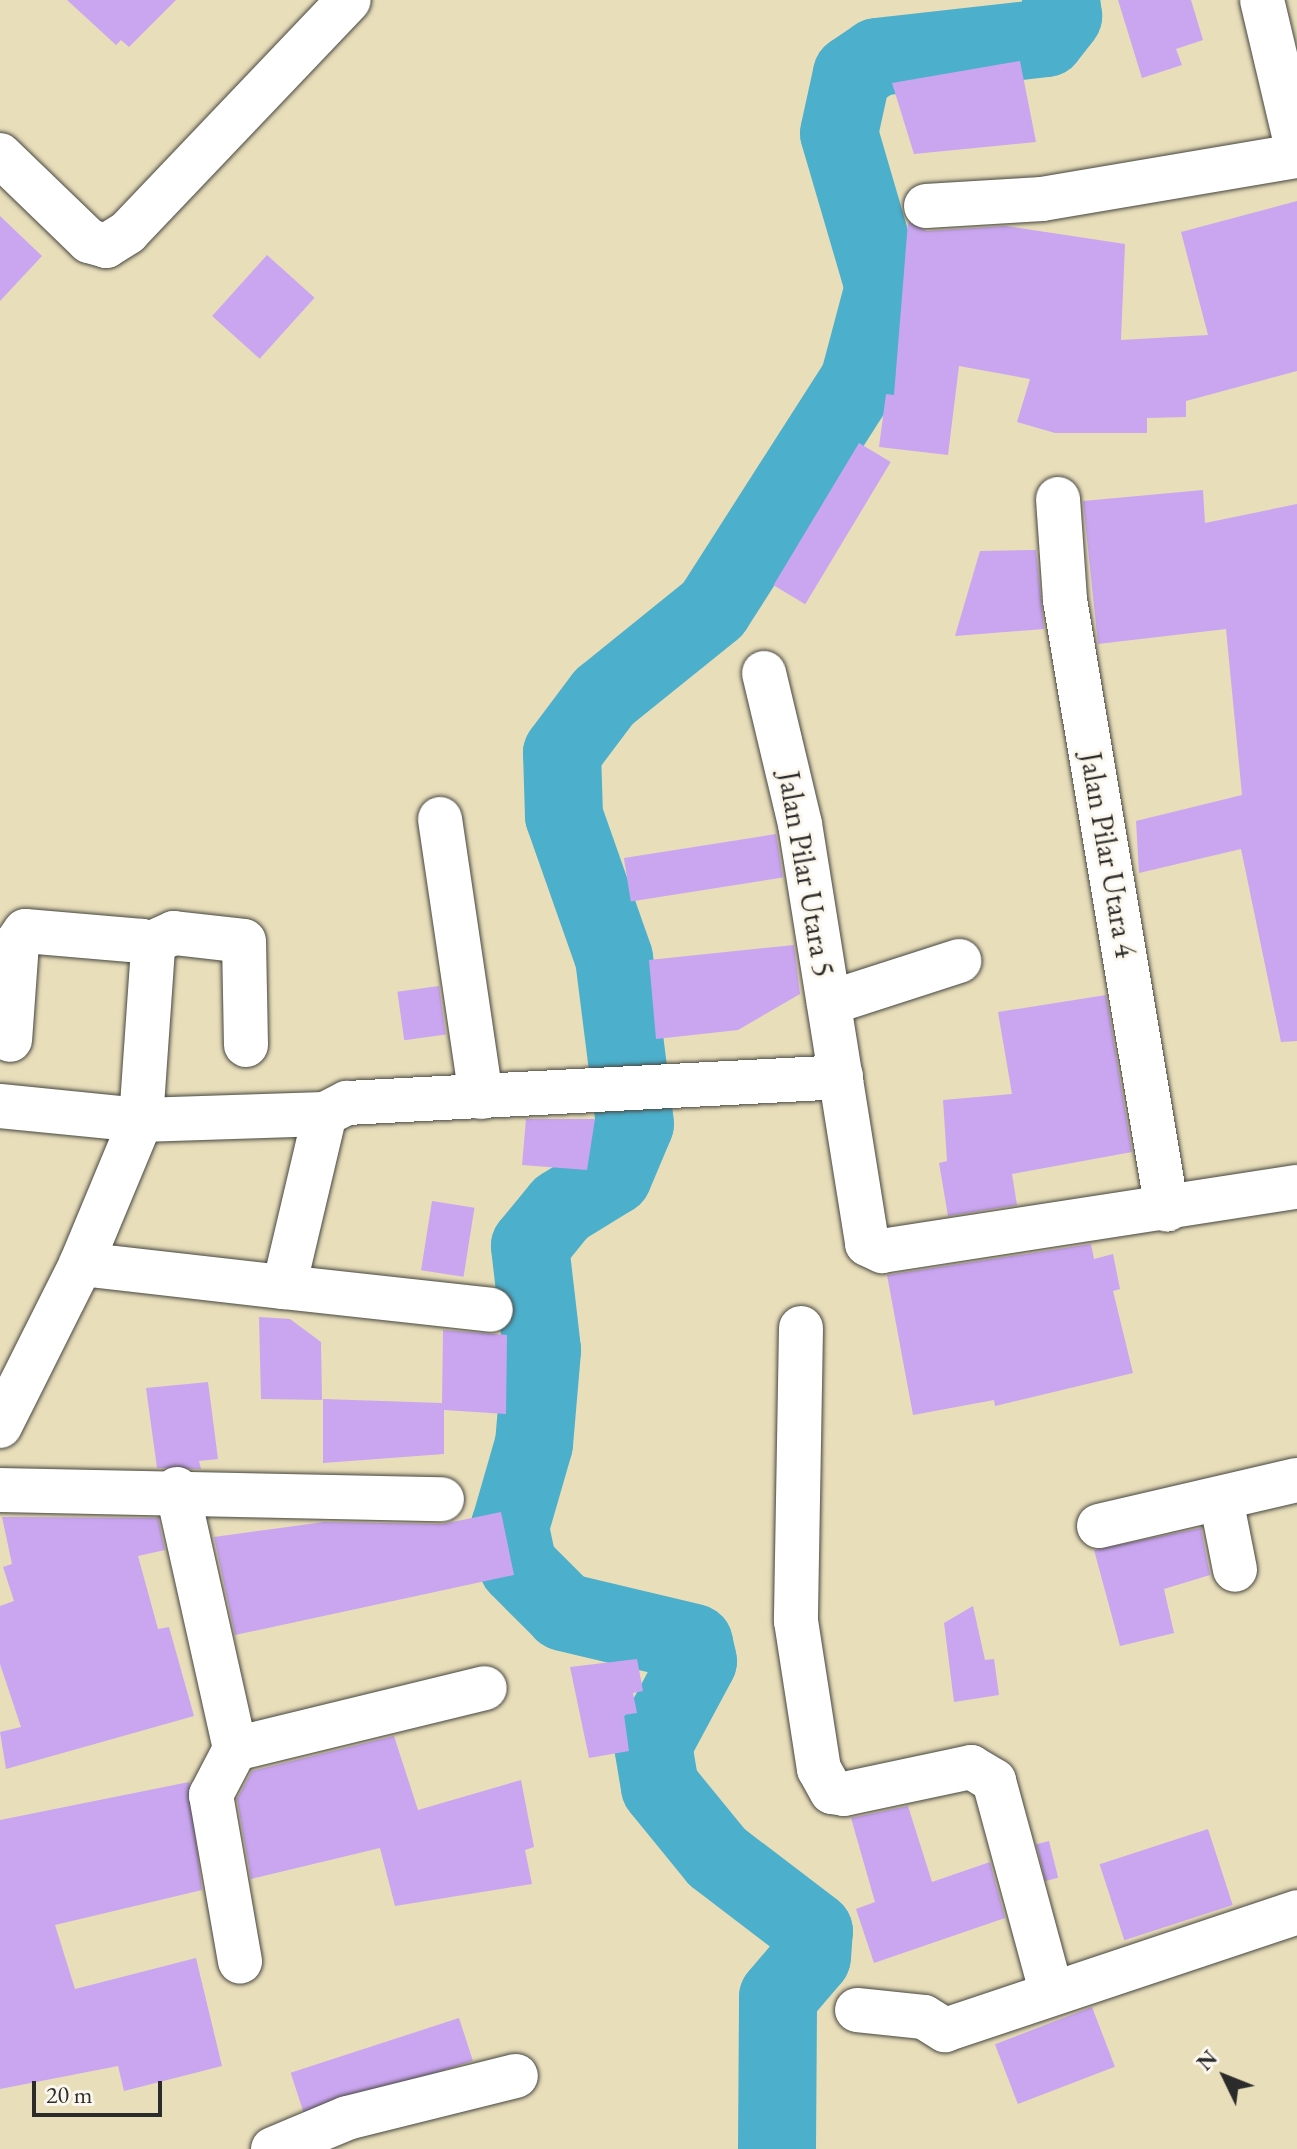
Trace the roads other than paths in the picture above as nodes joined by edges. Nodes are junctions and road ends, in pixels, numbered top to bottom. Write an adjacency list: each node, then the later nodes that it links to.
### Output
1 (349, 0): 4 (street)
2 (1262, 0): 3 (street)
3 (1297, 148)
4 (0, 155)
5 (1297, 156): 6 (street)
6 (926, 206)
7 (1058, 499): 21 (street, Jalan Pilar Utara 4)
8 (764, 673): 12 (street, Jalan Pilar Utara 5)
9 (440, 819): 16 (street)
10 (149, 944): 13 (street); 14 (street); 19 (street)
11 (959, 961): 12 (street)
12 (829, 1003): 15 (street, Jalan Pilar Utara 5)
13 (8, 1016)
14 (246, 1045)
15 (841, 1077): 16 (street); 21 (street, Jalan Pilar Utara 5)
16 (481, 1097): 18 (street)
17 (0, 1106): 19 (street)
18 (325, 1114): 19 (street); 23 (street)
19 (141, 1120): 22 (street)
20 (1297, 1187): 21 (street)
21 (1167, 1210)
22 (81, 1264): 23 (street); 26 (street)
23 (284, 1287): 24 (street)
24 (491, 1310)
25 (801, 1328): 38 (street)
26 (0, 1426)
27 (1297, 1480): 31 (street)
28 (177, 1489): 29 (street); 30 (street); 35 (street)
29 (0, 1490)
30 (442, 1499)
31 (1221, 1499): 32 (street); 33 (street)
32 (1099, 1526)
33 (1235, 1570)
34 (485, 1688): 35 (street)
35 (235, 1749): 37 (street)
36 (1297, 1912): 38 (street)
37 (240, 1962)
38 (1051, 1991): 39 (street)
39 (857, 2010)
40 (516, 2076): 41 (street)
41 (273, 2149)

